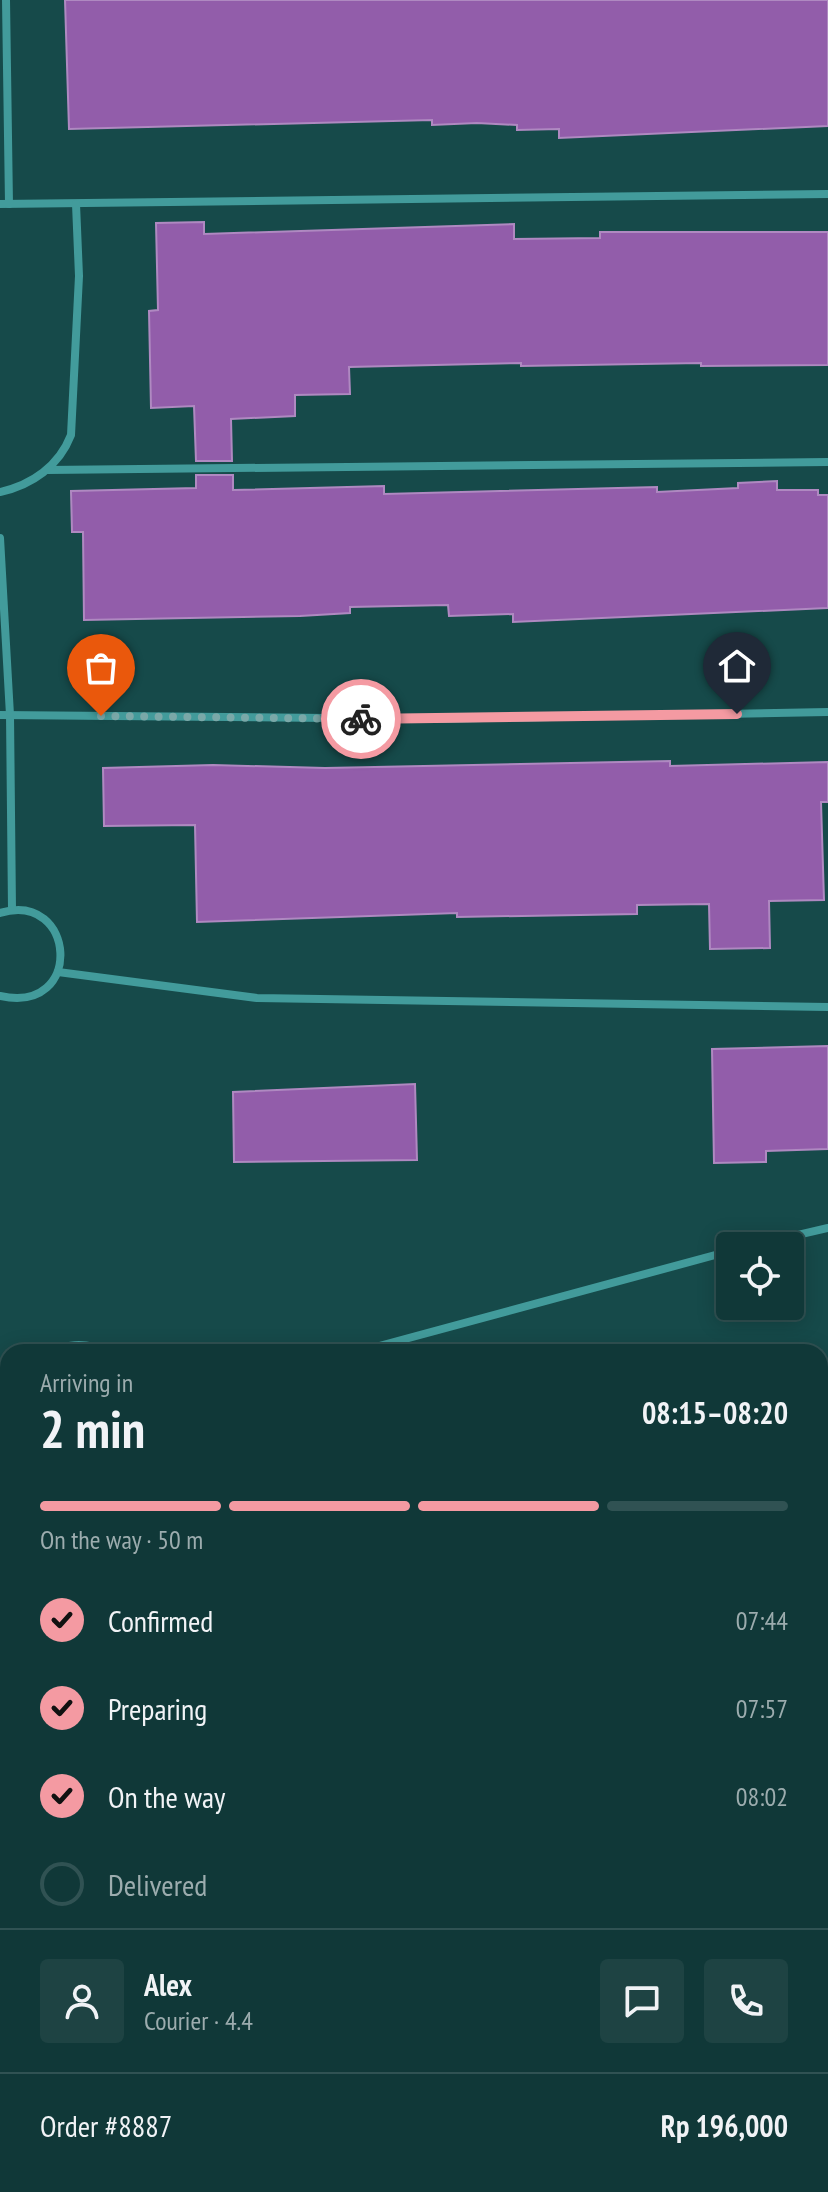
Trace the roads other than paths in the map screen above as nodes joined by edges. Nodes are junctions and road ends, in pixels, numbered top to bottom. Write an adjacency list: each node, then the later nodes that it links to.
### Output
1 (6, 0): 3 (street)
2 (828, 194): 4 (street)
3 (5, 204): 4 (street)
4 (76, 204): 6 (street)
5 (828, 462): 6 (street)
6 (47, 470): 7 (street)
7 (0, 492)
8 (0, 538): 10 (street)
9 (828, 712): 10 (street)
10 (5, 715): 11 (street)
11 (12, 909): 12 (street); 13 (street)
12 (0, 913)
13 (58, 972): 14 (street); 15 (street)
14 (0, 996)
15 (828, 1007)
16 (828, 1228): 17 (street)
17 (804, 1234)
18 (716, 1255): 19 (street)
19 (387, 1344)

